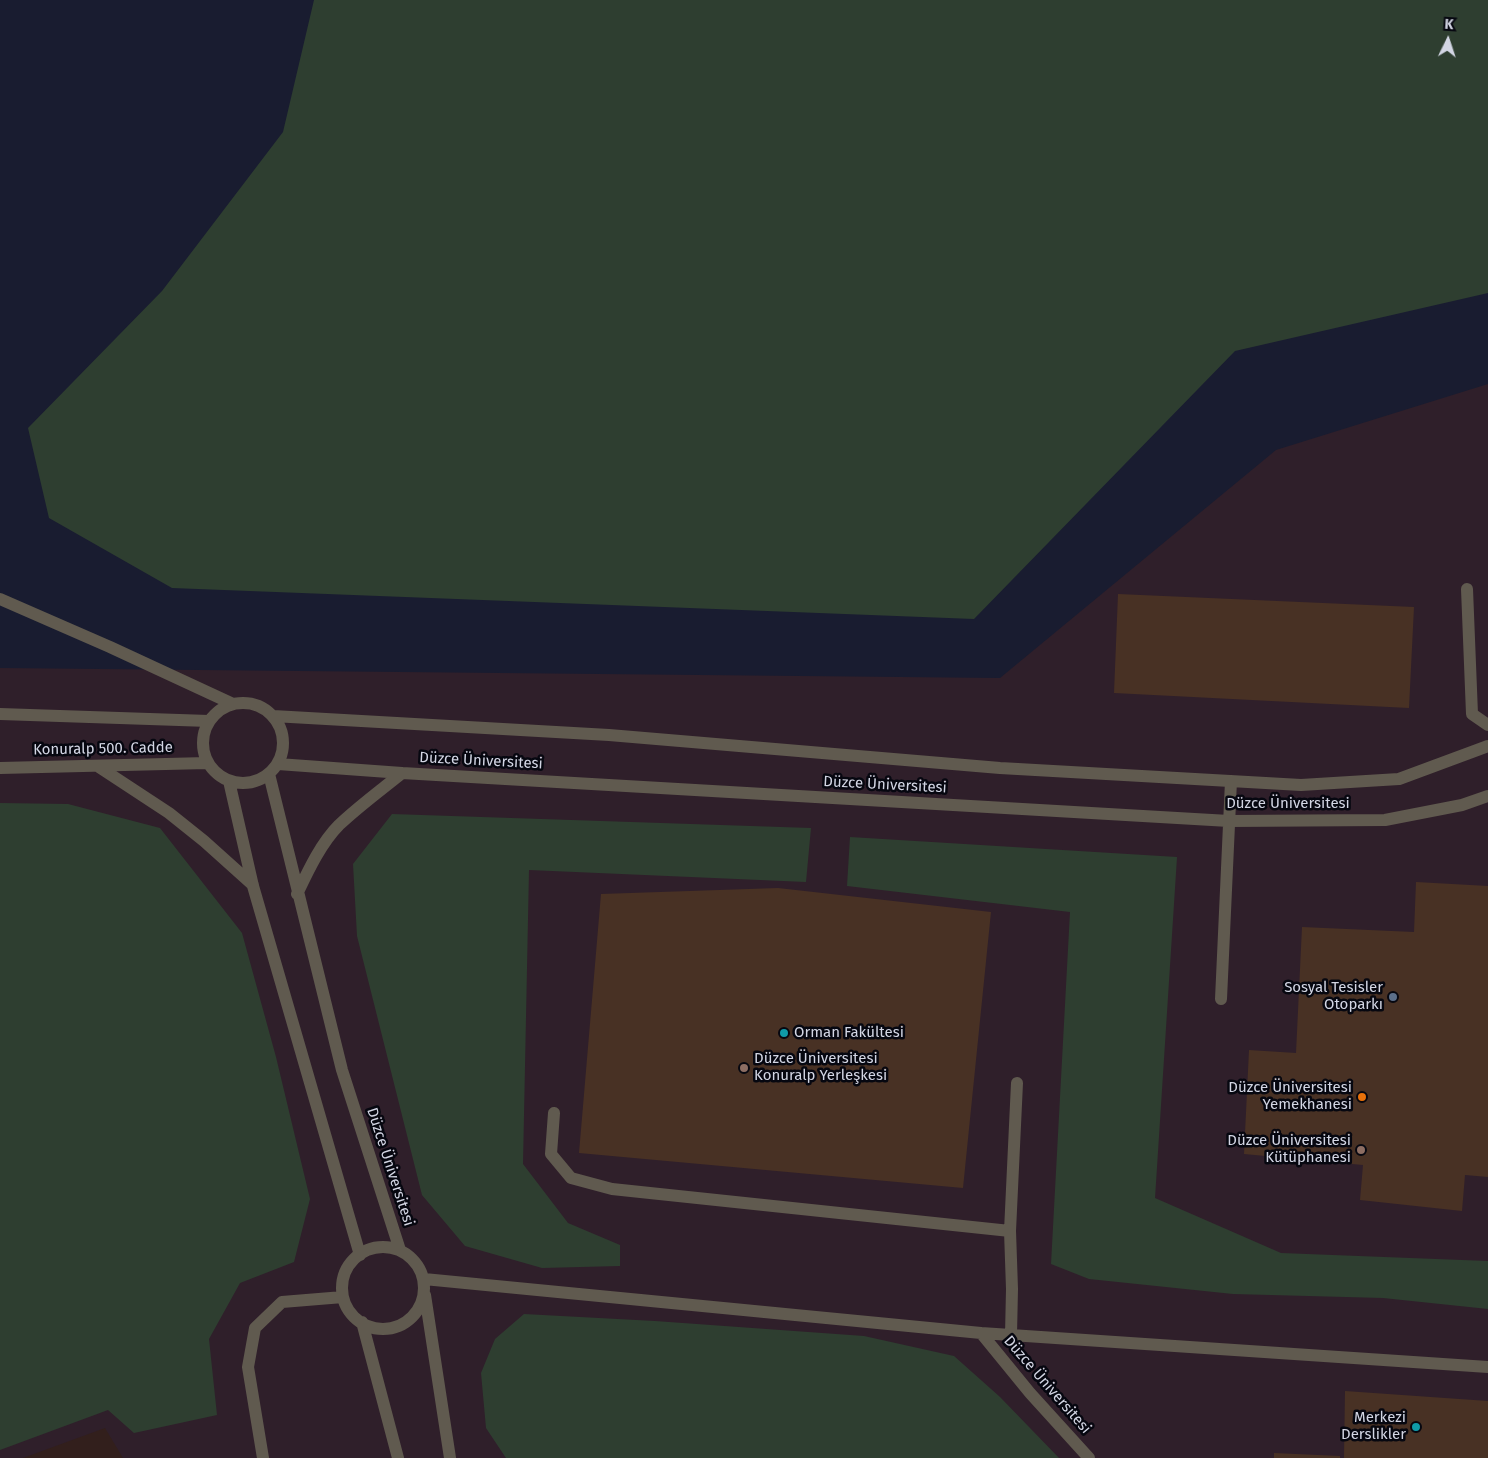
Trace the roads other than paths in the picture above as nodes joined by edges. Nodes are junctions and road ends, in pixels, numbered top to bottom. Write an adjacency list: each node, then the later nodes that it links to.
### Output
1 (1467, 589): 7 (street)
2 (0, 599): 3 (street)
3 (233, 704): 5 (street); 6 (street)
4 (0, 714): 6 (street)
5 (273, 716): 12 (street, Düzce Üniversitesi); 15 (street)
6 (209, 720): 9 (street)
7 (1488, 725)
8 (1488, 746): 15 (street)
9 (207, 763): 10 (street, Konuralp 500. Cadde); 14 (street)
10 (98, 767): 11 (street, Konuralp 500. Cadde); 18 (street)
11 (0, 768)
12 (273, 769): 13 (street, Düzce Üniversitesi); 14 (street, Düzce Üniversitesi); 19 (street, Düzce Üniversitesi)
13 (402, 773): 17 (street, Düzce Üniversitesi); 19 (street)
14 (229, 781): 18 (street)
15 (1231, 781): 17 (street)
16 (1488, 796): 17 (street, Düzce Üniversitesi)
17 (1229, 821): 20 (street)
18 (253, 886): 25 (street)
19 (297, 894): 24 (street, Düzce Üniversitesi)
20 (1221, 999)
21 (1017, 1083): 23 (street)
22 (554, 1113): 23 (street)
23 (1010, 1231): 30 (street)
24 (400, 1250): 25 (street); 26 (street)
25 (360, 1254): 27 (street)
26 (424, 1285): 28 (street); 29 (street); 34 (street)
27 (344, 1297): 28 (street); 32 (street)
28 (362, 1322): 33 (street)
29 (981, 1333): 30 (street); 35 (street, Düzce Üniversitesi)
30 (1011, 1335): 31 (street)
31 (1488, 1367)
32 (263, 1458)
33 (398, 1458)
34 (450, 1458)
35 (1089, 1458)

